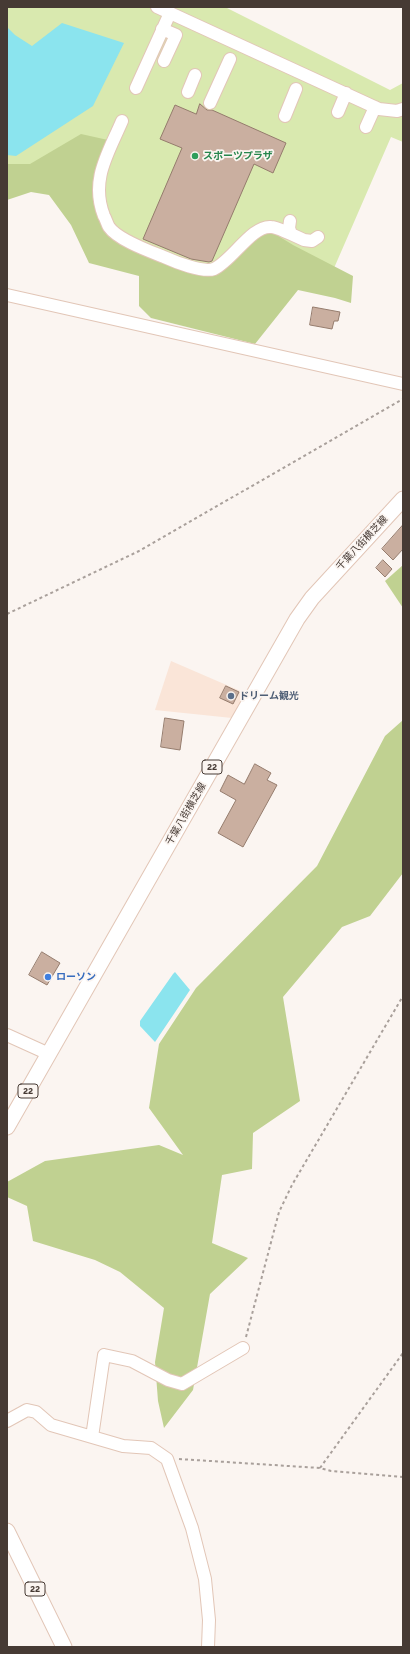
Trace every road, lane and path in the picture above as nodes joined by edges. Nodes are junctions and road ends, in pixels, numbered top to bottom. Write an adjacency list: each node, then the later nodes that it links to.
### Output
1 (157, 7): 2 (street)
2 (170, 13): 3 (street); 10 (street)
3 (162, 29): 5 (street); 7 (street)
4 (230, 60): 11 (street)
5 (164, 61)
6 (195, 75): 9 (street)
7 (136, 88)
8 (296, 90): 15 (street)
9 (188, 92)
10 (346, 93): 12 (street); 14 (street)
11 (210, 103)
12 (375, 106): 13 (street); 17 (street)
13 (403, 109)
14 (338, 112)
15 (284, 116)
16 (122, 121): 19 (street)
17 (366, 127)
18 (290, 221): 19 (street)
19 (291, 234): 20 (street)
20 (318, 237)
21 (7, 295): 22 (street)
22 (403, 384)
23 (403, 399): 25 (path)
24 (403, 499): 28 (main road, 千葉八街横芝線 / 22)
25 (7, 614)
26 (403, 996): 30 (path)
27 (7, 1035): 28 (street)
28 (49, 1054): 29 (main road, 千葉八街横芝線 / 22)
29 (7, 1127)
30 (243, 1348): 33 (street)
31 (403, 1353): 35 (path)
32 (7, 1421): 33 (street)
33 (92, 1437): 34 (street)
34 (168, 1459): 35 (path); 39 (street)
35 (320, 1468): 36 (path)
36 (403, 1478)
37 (7, 1531): 38 (main road, 22)
38 (64, 1647)
39 (208, 1647)

